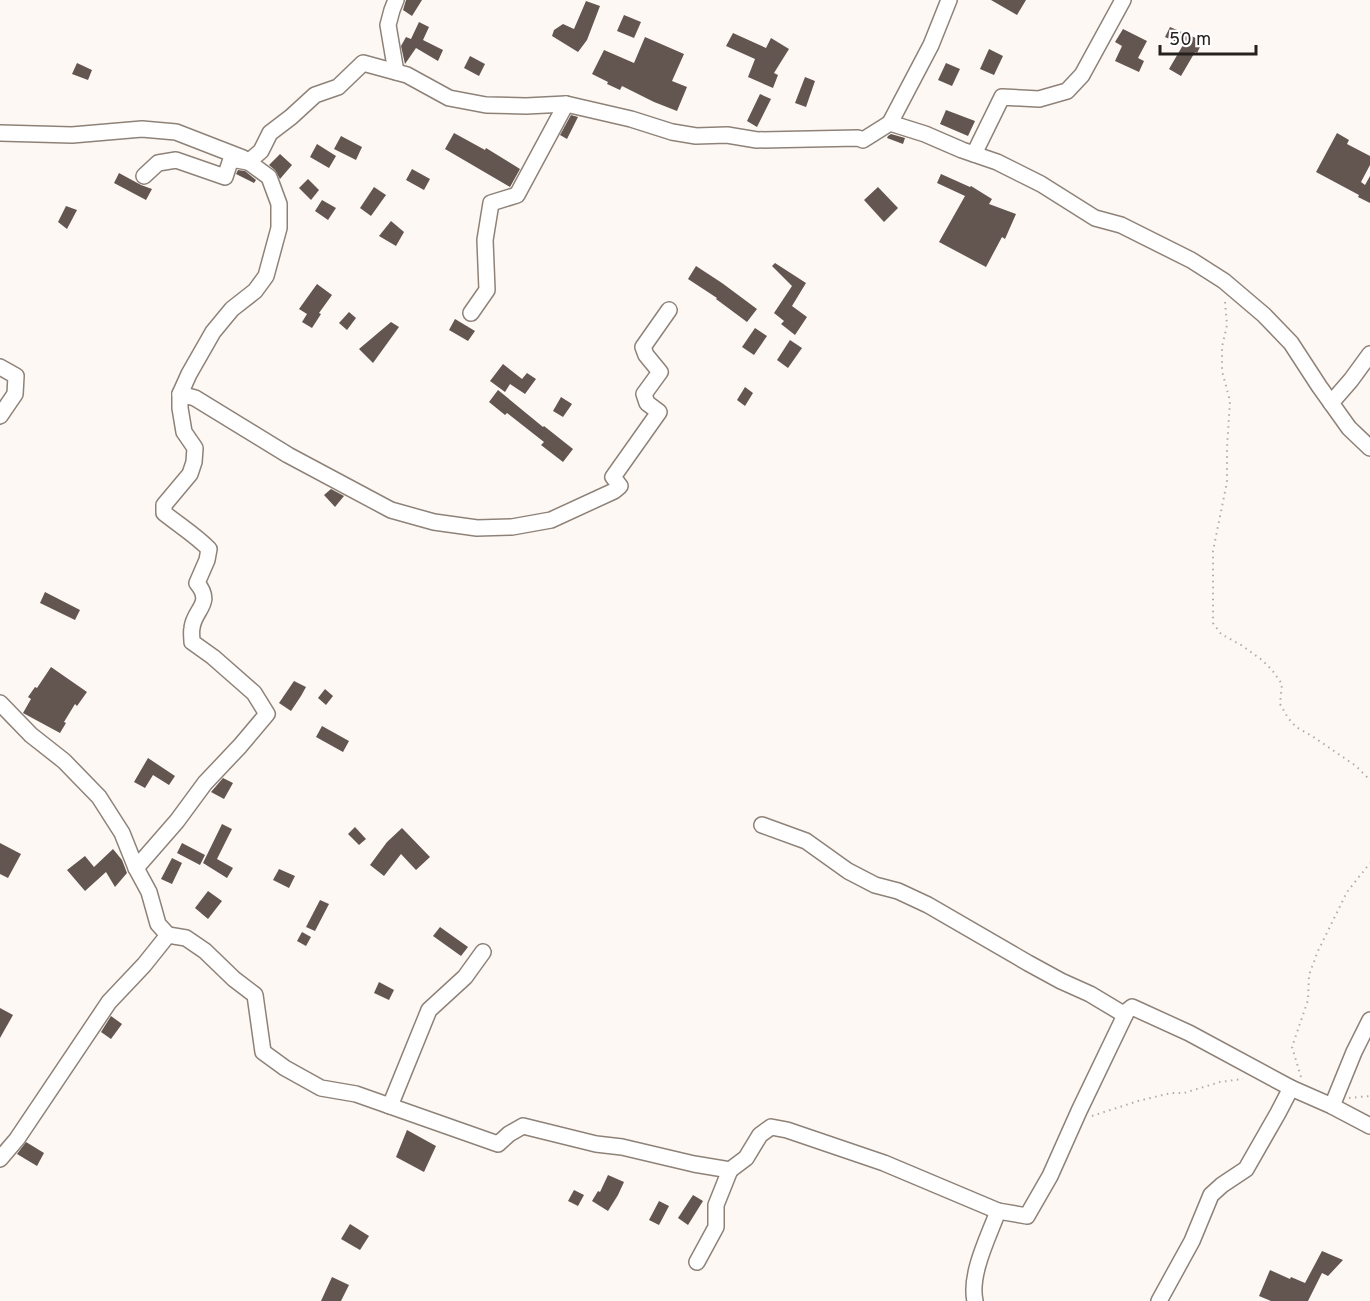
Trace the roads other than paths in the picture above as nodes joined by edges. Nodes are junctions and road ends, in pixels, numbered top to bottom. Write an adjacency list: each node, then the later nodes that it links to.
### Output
1 (396, 0): 4 (street)
2 (949, 0): 6 (street)
3 (1123, 0): 8 (street)
4 (396, 72): 5 (street); 9 (street)
5 (566, 104): 6 (street); 12 (street)
6 (890, 123): 8 (street)
7 (0, 133): 9 (street)
8 (974, 154): 16 (street)
9 (248, 162): 10 (street); 15 (street)
10 (144, 176)
11 (669, 310): 15 (street)
12 (471, 313)
13 (1370, 354): 16 (street)
14 (0, 367): 17 (street)
15 (180, 394): 21 (street)
16 (1331, 403): 18 (street)
17 (0, 416)
18 (1370, 448)
19 (0, 704): 21 (street)
20 (762, 825): 24 (street)
21 (136, 868): 22 (street)
22 (168, 934): 27 (street); 30 (street)
23 (483, 952): 27 (street)
24 (1125, 1015): 26 (street); 32 (street)
25 (1370, 1020): 28 (street)
26 (1296, 1083): 28 (street); 35 (street)
27 (390, 1106): 31 (street)
28 (1332, 1106): 29 (street)
29 (1370, 1126)
30 (0, 1159)
31 (730, 1170): 32 (street); 33 (street)
32 (998, 1211): 34 (street)
33 (697, 1262)
34 (975, 1301)
35 (1159, 1301)

